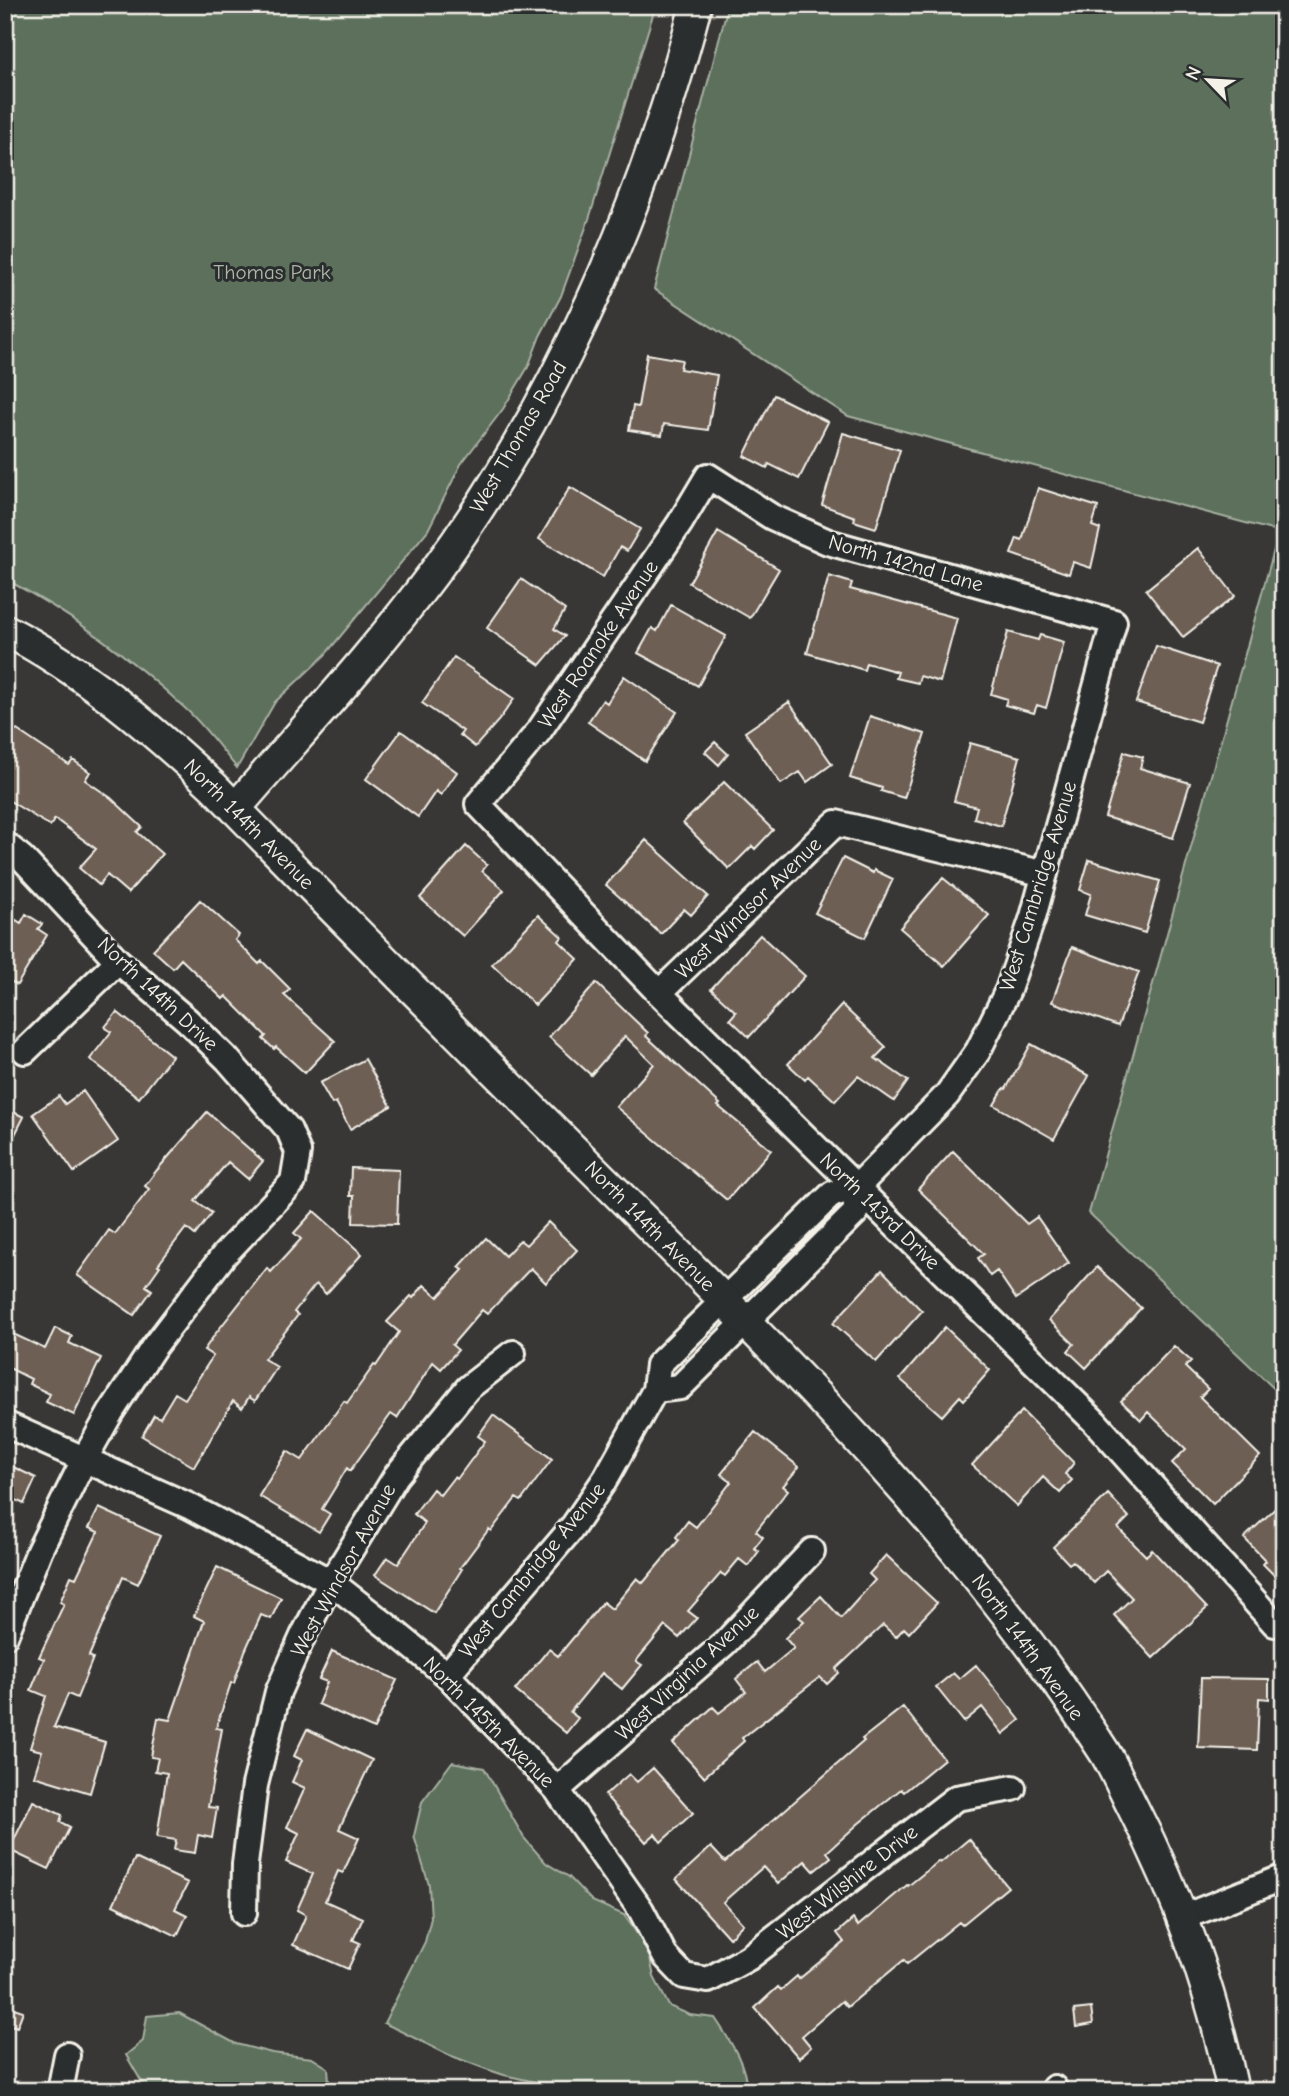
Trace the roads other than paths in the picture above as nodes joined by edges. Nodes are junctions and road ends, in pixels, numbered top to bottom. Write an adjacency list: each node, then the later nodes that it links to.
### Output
1 (696, 5): 6 (main road, West Thomas Road)
2 (708, 476): 3 (street, North 142nd Lane); 5 (street, West Roanoke Avenue)
3 (1114, 621): 8 (street, West Cambridge Avenue)
4 (5, 630): 6 (main road, North 144th Avenue)
5 (478, 804): 10 (street, North 143rd Drive)
6 (235, 809): 15 (main road, North 144th Avenue)
7 (5, 844): 9 (street, North 144th Drive)
8 (1045, 874): 10 (street, West Windsor Avenue); 12 (street, West Cambridge Avenue)
9 (118, 961): 11 (street); 18 (street, North 144th Drive)
10 (659, 993): 12 (street, North 143rd Drive)
11 (25, 1051)
12 (856, 1188): 13 (street, West Cambridge Avenue); 14 (street, West Cambridge Avenue); 21 (street, North 143rd Drive)
13 (801, 1226): 14 (street); 15 (street, West Cambridge Avenue)
14 (820, 1247): 15 (street, West Cambridge Avenue)
15 (734, 1311): 23 (street, West Cambridge Avenue); 28 (main road, North 144th Avenue)
16 (513, 1353): 20 (street, West Windsor Avenue)
17 (5, 1424): 18 (street, North 145th Avenue)
18 (84, 1460): 20 (street, North 145th Avenue); 22 (street)
19 (812, 1551): 25 (street, West Virginia Avenue)
20 (331, 1582): 23 (street, North 145th Avenue); 27 (street, West Windsor Avenue)
21 (1279, 1622)
22 (5, 1636)
23 (447, 1675): 25 (street, North 145th Avenue)
24 (1013, 1788): 29 (street, West Wilshire Drive)
25 (557, 1790): 29 (street, North 145th Avenue)
26 (1284, 1877): 28 (street)
27 (244, 1913)
28 (1184, 1917): 32 (main road, North 144th Avenue)
29 (684, 1976)
30 (67, 2055): 31 (street)
31 (60, 2091)
32 (1233, 2091)

